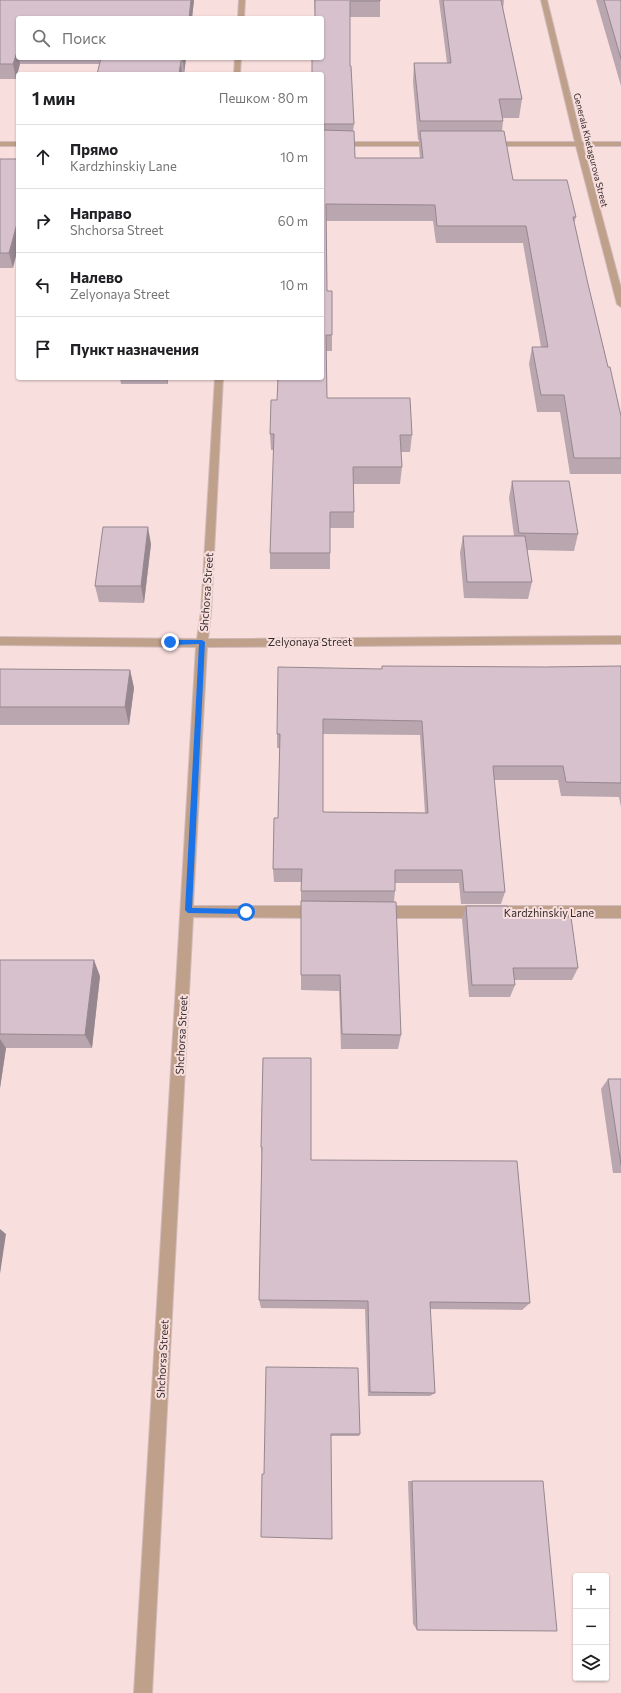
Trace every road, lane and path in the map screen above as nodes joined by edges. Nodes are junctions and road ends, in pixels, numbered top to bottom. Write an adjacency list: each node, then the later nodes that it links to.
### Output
1 (242, 0): 3 (street)
2 (544, 0): 11 (street, Generala Khetagurova Street)
3 (240, 16)
4 (238, 60): 5 (street)
5 (237, 72)
6 (0, 144): 7 (street)
7 (16, 144)
8 (324, 144): 9 (street)
9 (438, 144)
10 (485, 144): 11 (street)
11 (579, 144): 12 (street); 13 (street, Generala Khetagurova Street)
12 (621, 144)
13 (621, 304)
14 (219, 380): 17 (street, Shchorsa Street)
15 (621, 640): 17 (street, Zelyonaya Street)
16 (0, 641): 17 (street, Zelyonaya Street)
17 (202, 642): 18 (street, Shchorsa Street)
18 (188, 910): 19 (street); 22 (street, Shchorsa Street)
19 (334, 912)
20 (366, 912): 21 (street, Kardzhinskiy Lane)
21 (621, 912)
22 (143, 1693)

